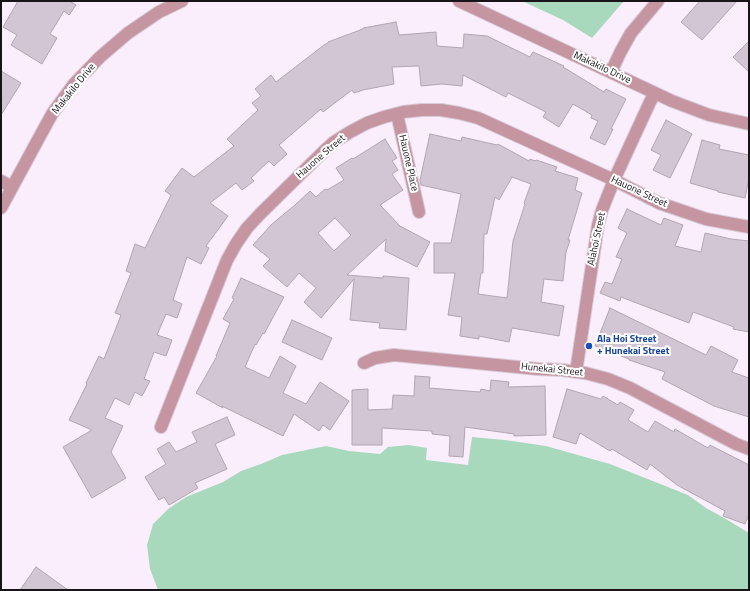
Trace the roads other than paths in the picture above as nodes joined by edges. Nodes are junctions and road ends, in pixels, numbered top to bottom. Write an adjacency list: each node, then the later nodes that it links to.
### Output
1 (182, 1): 10 (street, Makakilo Drive)
2 (460, 1): 4 (street, Makakilo Drive)
3 (658, 1): 4 (street)
4 (611, 72): 5 (street, Makakilo Drive)
5 (655, 93): 7 (street, Makakilo Drive); 8 (street, Alahoi Street)
6 (397, 114): 8 (street, Hauone Street); 12 (street, Hauone Place); 16 (street, Hauone Street)
7 (749, 124)
8 (614, 180): 13 (street, Hauone Street); 15 (street, Alahoi Street)
9 (1, 181): 10 (street)
10 (12, 187): 11 (street, Makakilo Drive)
11 (1, 208)
12 (419, 212)
13 (749, 227)
14 (364, 363): 15 (street, Hunekai Street)
15 (576, 372): 17 (street, Hunekai Street)
16 (161, 428)
17 (749, 449)

